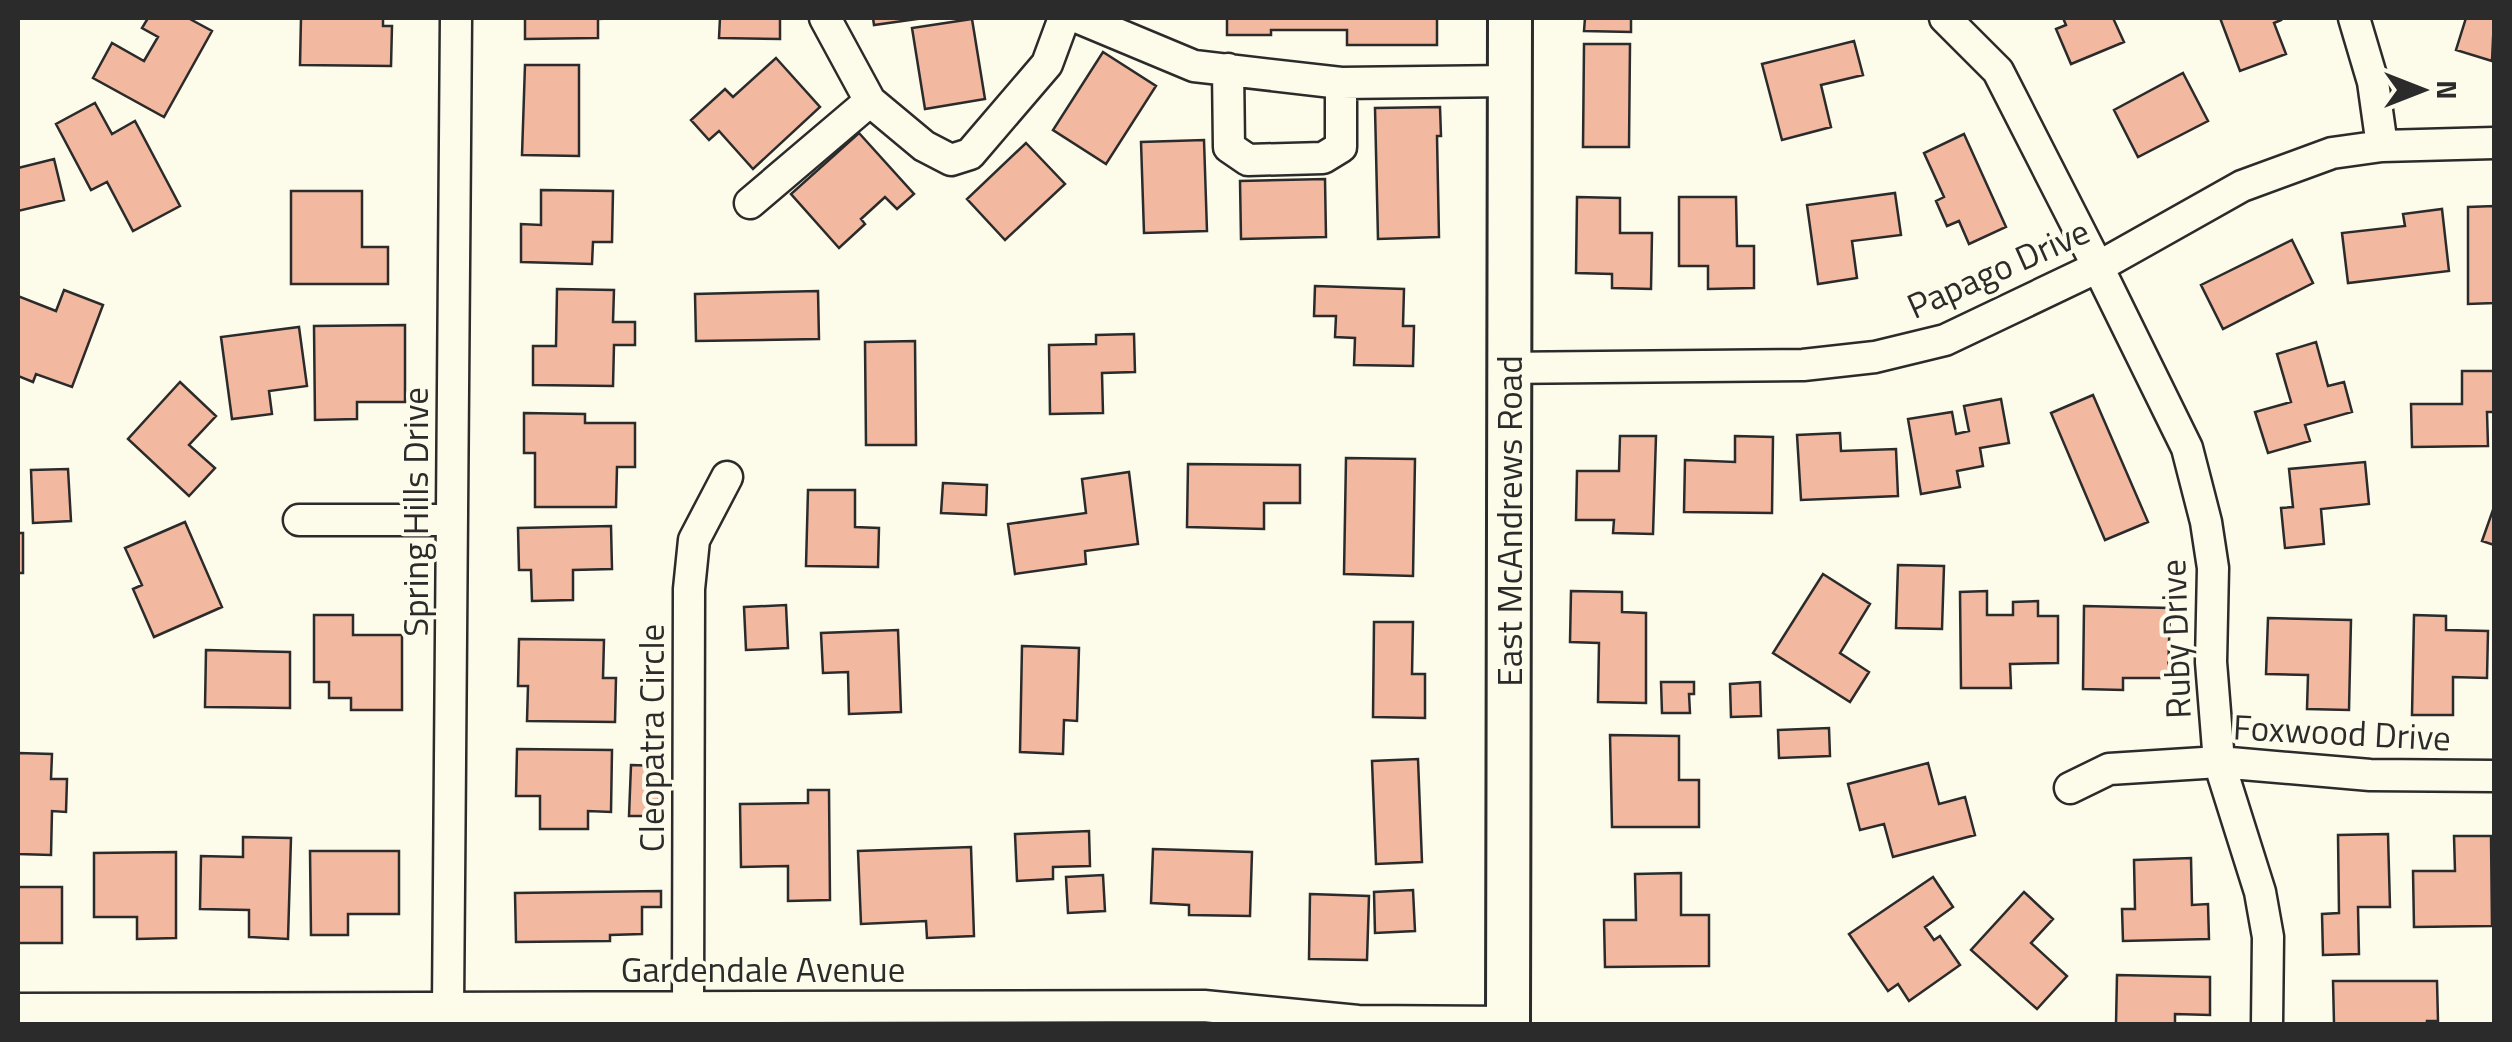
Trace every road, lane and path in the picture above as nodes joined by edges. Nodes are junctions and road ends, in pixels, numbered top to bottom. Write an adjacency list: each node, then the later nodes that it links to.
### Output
1 (456, 18): 19 (street, Spring Hills Drive)
2 (826, 18): 11 (street)
3 (1064, 18): 11 (street)
4 (1079, 18): 8 (street)
5 (1510, 18): 9 (main road, East McAndrews Road)
6 (1945, 18): 15 (street, Ruby Drive)
7 (2354, 18): 13 (street)
8 (1228, 69): 10 (street); 10 (street)
9 (1510, 81): 10 (street); 16 (main road, East McAndrews Road)
10 (1341, 83)
11 (870, 101): 14 (street)
12 (2494, 143): 13 (street, Papago Drive)
13 (2382, 146): 15 (street, Papago Drive)
14 (750, 202)
15 (2098, 267): 16 (street, Papago Drive); 20 (street, Ruby Drive)
16 (1510, 368): 27 (main road, East McAndrews Road)
17 (728, 478): 25 (street, Cleopatra Circle)
18 (300, 520): 19 (street)
19 (452, 520): 23 (street, Spring Hills Drive)
20 (2219, 762): 21 (street, Foxwood Drive); 22 (street, Foxwood Drive); 28 (street, Ruby Drive)
21 (2494, 776)
22 (2070, 788)
23 (448, 1008): 25 (street, Gardendale Avenue); 26 (street, Gardendale Avenue)
24 (18, 1009): 26 (street, Gardendale Avenue)
25 (708, 1013): 27 (street, Gardendale Avenue)
26 (192, 1016)
27 (1508, 1023)
28 (2267, 1024)

